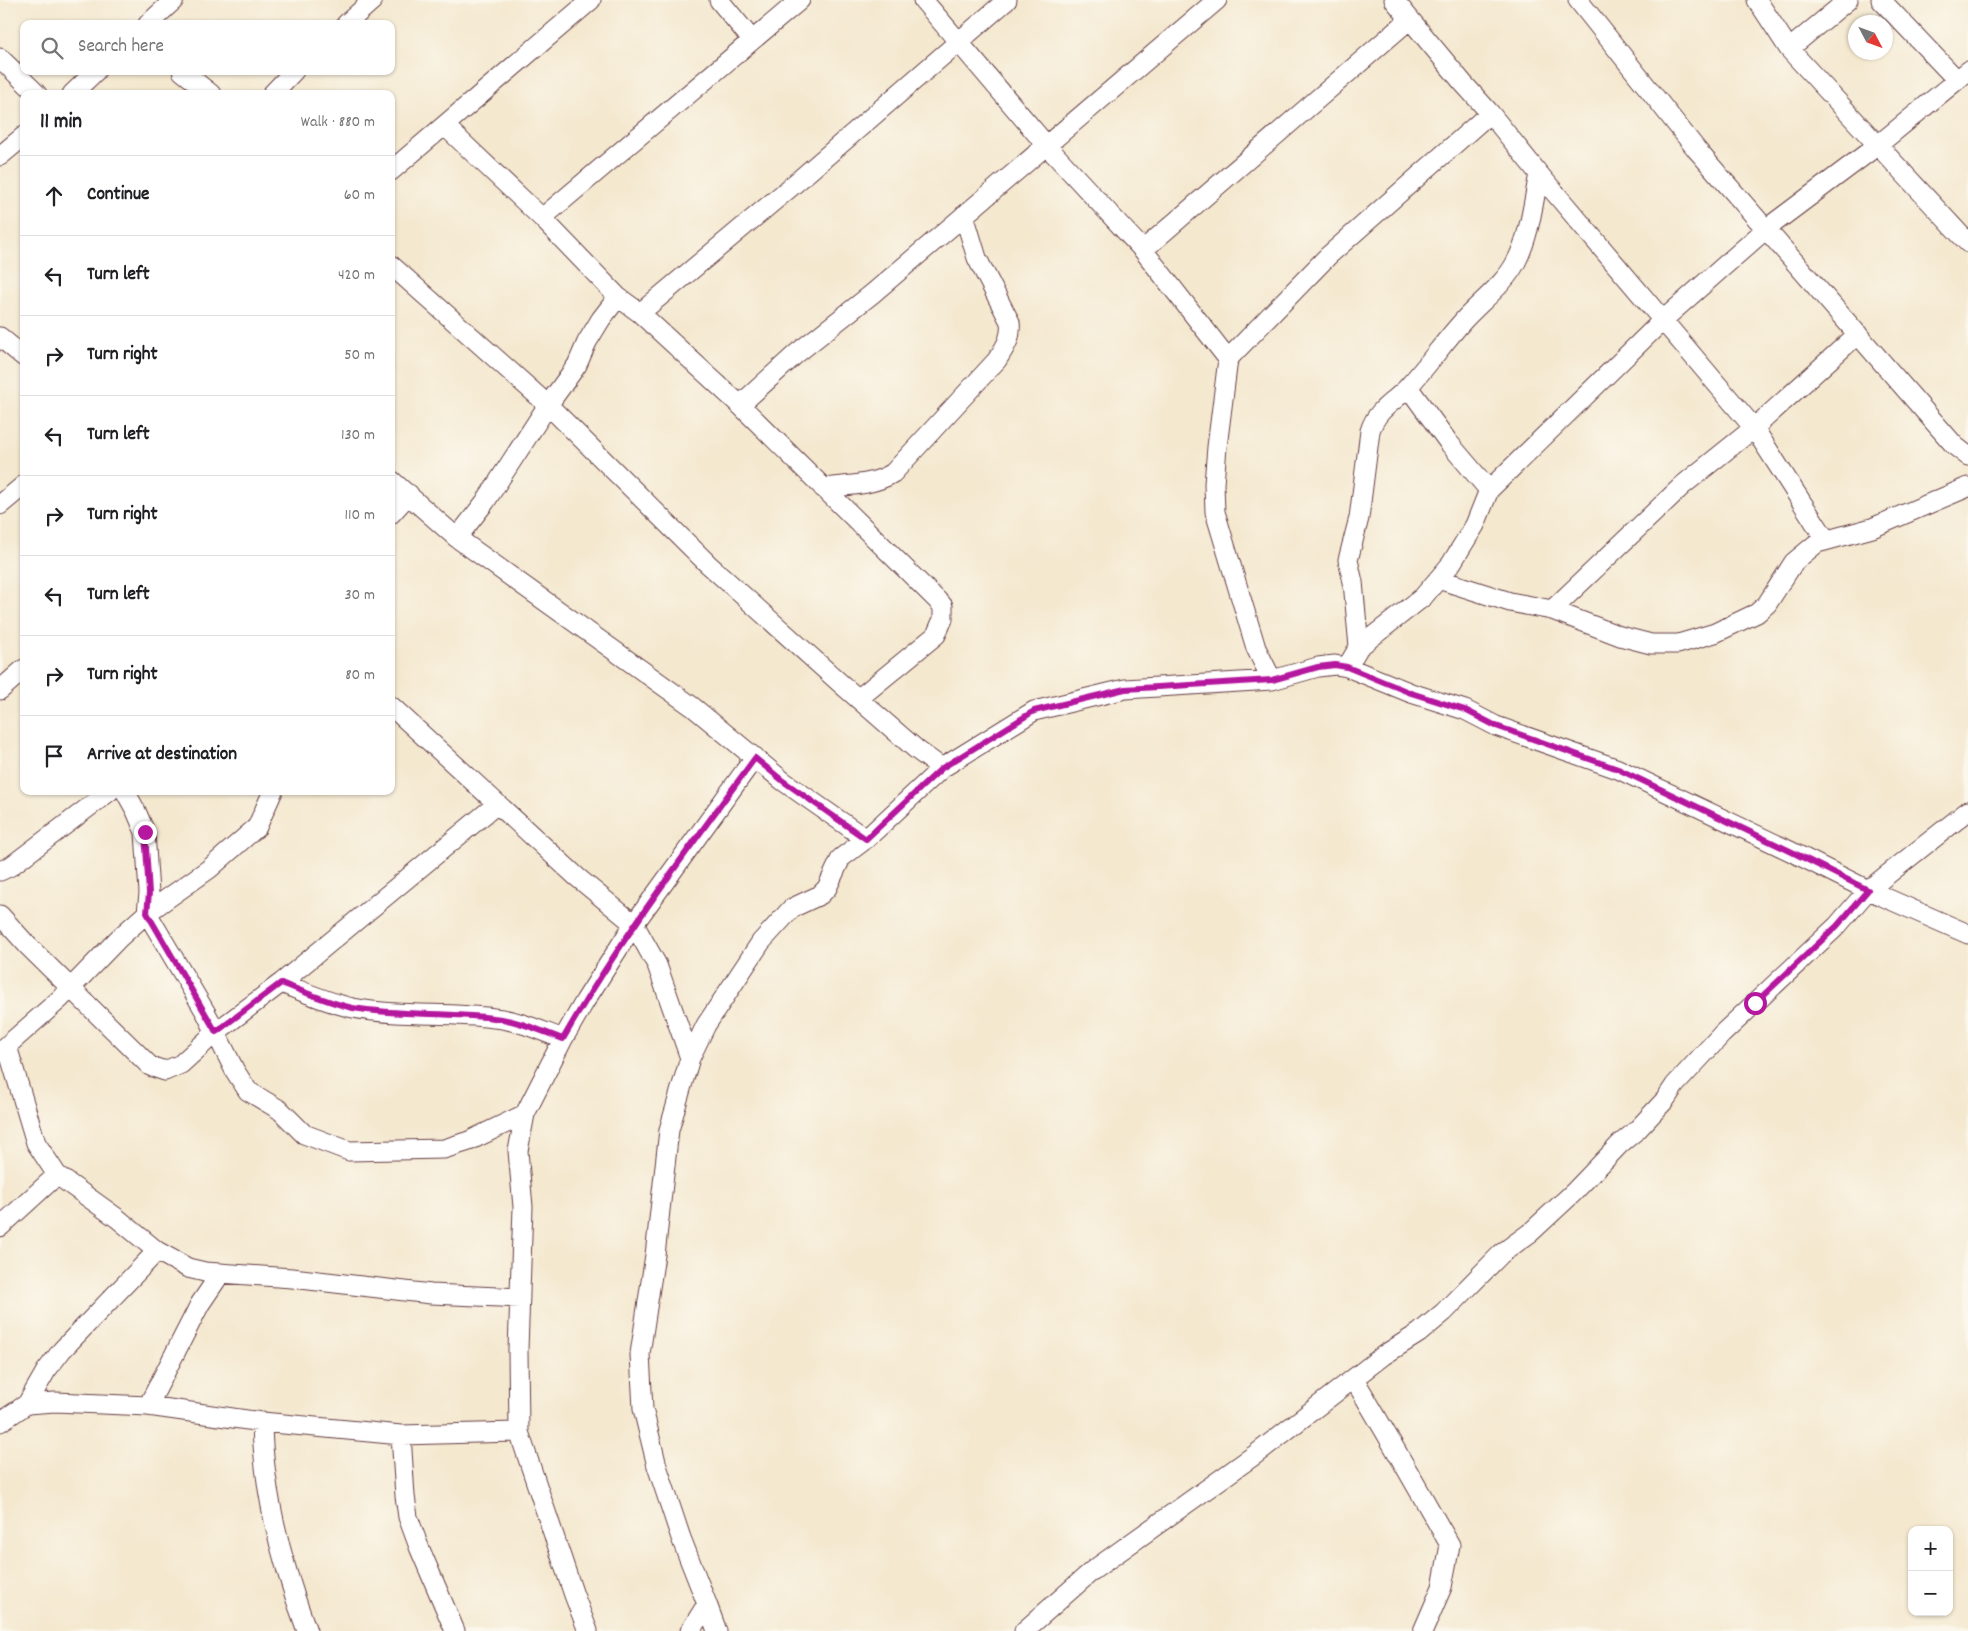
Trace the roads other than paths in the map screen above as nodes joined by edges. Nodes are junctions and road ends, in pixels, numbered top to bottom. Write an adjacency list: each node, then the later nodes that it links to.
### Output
1 (174, 0): 15 (street)
2 (373, 0): 16 (street)
3 (591, 0): 30 (street)
4 (719, 0): 17 (street)
5 (800, 0): 17 (street)
6 (923, 0): 18 (street)
7 (1006, 0): 18 (street)
8 (1217, 0): 32 (street)
9 (1394, 0): 14 (street)
10 (1578, 0): 39 (street)
11 (1757, 0): 19 (street)
12 (1848, 0): 19 (street)
13 (1881, 0): 24 (street)
14 (1410, 19): 29 (street); 41 (street)
15 (152, 20)
16 (350, 20)
17 (752, 40): 38 (street)
18 (957, 41): 32 (street); 44 (street)
19 (1789, 49): 33 (street)
20 (0, 58): 25 (street)
21 (92, 75): 26 (street)
22 (187, 75): 27 (street)
23 (290, 75): 28 (street)
24 (1962, 75): 33 (street)
25 (33, 90)
26 (76, 90)
27 (206, 90)
28 (276, 90)
29 (1490, 113): 36 (street); 49 (street)
30 (445, 126): 35 (street); 38 (street)
31 (20, 139): 34 (street)
32 (1046, 145): 37 (street); 41 (street)
33 (1878, 145): 39 (street); 40 (street)
34 (0, 156)
35 (395, 168)
36 (1539, 174): 45 (street); 50 (street)
37 (964, 215): 52 (street); 58 (street)
38 (542, 218): 43 (street)
39 (1766, 229): 45 (street); 46 (street)
40 (1968, 243)
41 (1143, 250): 49 (street)
42 (395, 269): 51 (street)
43 (618, 297): 44 (street); 51 (street)
44 (640, 313): 52 (street)
45 (1663, 320): 53 (street); 59 (street)
46 (1858, 334): 53 (street); 54 (street)
47 (0, 337): 48 (street)
48 (20, 354)
49 (1228, 359): 70 (street)
50 (1408, 387): 59 (street); 67 (street)
51 (548, 405): 63 (street); 72 (street)
52 (740, 405): 58 (street)
53 (1754, 428): 64 (street); 66 (street)
54 (1968, 456)
55 (395, 483): 60 (street)
56 (1968, 487): 64 (street)
57 (20, 488): 61 (street)
58 (823, 488): 72 (street)
59 (1489, 490): 65 (street)
60 (409, 494): 62 (street); 63 (street)
61 (0, 505)
62 (395, 510)
63 (457, 538): 74 (street)
64 (1826, 540): 66 (street)
65 (1438, 579): 66 (street); 67 (street)
66 (1552, 610)
67 (1359, 647): 68 (street)
68 (1347, 667): 70 (street); 83 (street)
69 (20, 672): 71 (street)
70 (1272, 680): 75 (street)
71 (0, 690)
72 (858, 699): 75 (street)
73 (395, 710): 79 (street)
74 (755, 758): 81 (street); 86 (street)
75 (942, 768): 81 (street)
76 (105, 795): 82 (street)
77 (127, 795): 84 (street)
78 (271, 795): 84 (street)
79 (497, 804): 86 (street); 88 (street)
80 (1968, 811): 83 (street)
81 (866, 839): 93 (street)
82 (0, 871)
83 (1868, 890): 87 (street); 100 (street)
84 (147, 913): 89 (street); 90 (street)
85 (0, 915): 89 (street)
86 (634, 924): 91 (street); 93 (street)
87 (1968, 934)
88 (281, 983): 90 (street); 91 (street)
89 (71, 989): 90 (street); 92 (street)
90 (216, 1032): 94 (street)
91 (563, 1039): 94 (street)
92 (3, 1049): 95 (street)
93 (690, 1058): 107 (street)
94 (525, 1114): 99 (street)
95 (57, 1175): 96 (street); 97 (street)
96 (0, 1227)
97 (157, 1251): 98 (street); 101 (street)
98 (221, 1273): 99 (street); 102 (street)
99 (520, 1298): 105 (street)
100 (1354, 1379): 113 (street); 114 (street)
101 (27, 1404): 102 (street); 103 (street)
102 (148, 1406): 104 (street)
103 (0, 1422)
104 (262, 1422): 106 (street); 108 (street)
105 (519, 1432): 106 (street); 110 (street)
106 (401, 1435): 109 (street)
107 (707, 1604): 111 (street); 112 (street)
108 (307, 1631)
109 (455, 1631)
110 (588, 1631)
111 (690, 1631)
112 (718, 1631)
113 (1024, 1631)
114 (1423, 1631)

